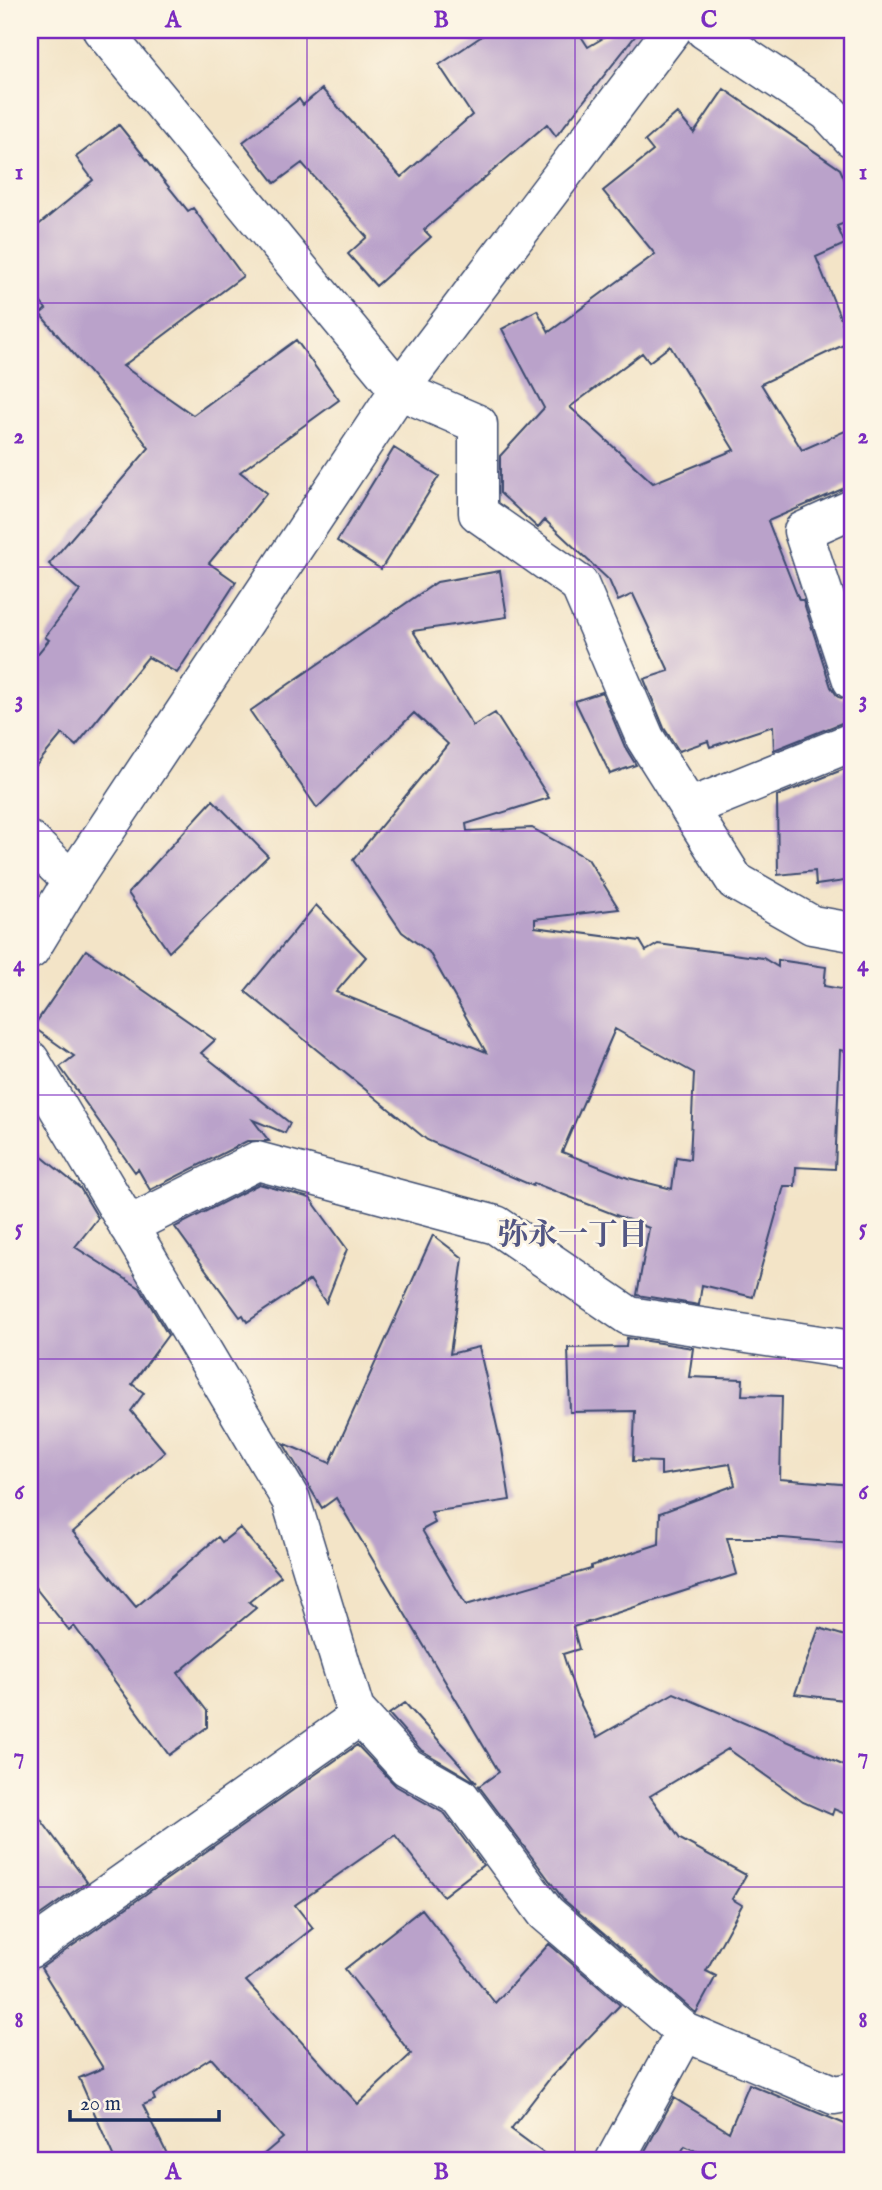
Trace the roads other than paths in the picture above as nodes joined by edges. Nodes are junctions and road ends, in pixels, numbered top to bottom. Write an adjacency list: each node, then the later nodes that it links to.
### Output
1 (102, 30): 5 (street)
2 (672, 30): 5 (street)
3 (705, 30): 4 (street)
4 (852, 138)
5 (399, 390): 9 (street); 11 (street)
6 (852, 509): 7 (street)
7 (852, 680)
8 (852, 741): 9 (street)
9 (689, 808): 12 (street)
10 (30, 841): 11 (street)
11 (72, 881): 13 (street)
12 (852, 932)
13 (30, 950)
14 (30, 1060): 15 (street)
15 (128, 1226): 16 (street); 17 (street)
16 (852, 1350)
17 (360, 1716): 18 (street); 19 (street)
18 (30, 1949)
19 (685, 2032): 20 (street); 21 (street)
20 (852, 2092)
21 (615, 2160)

